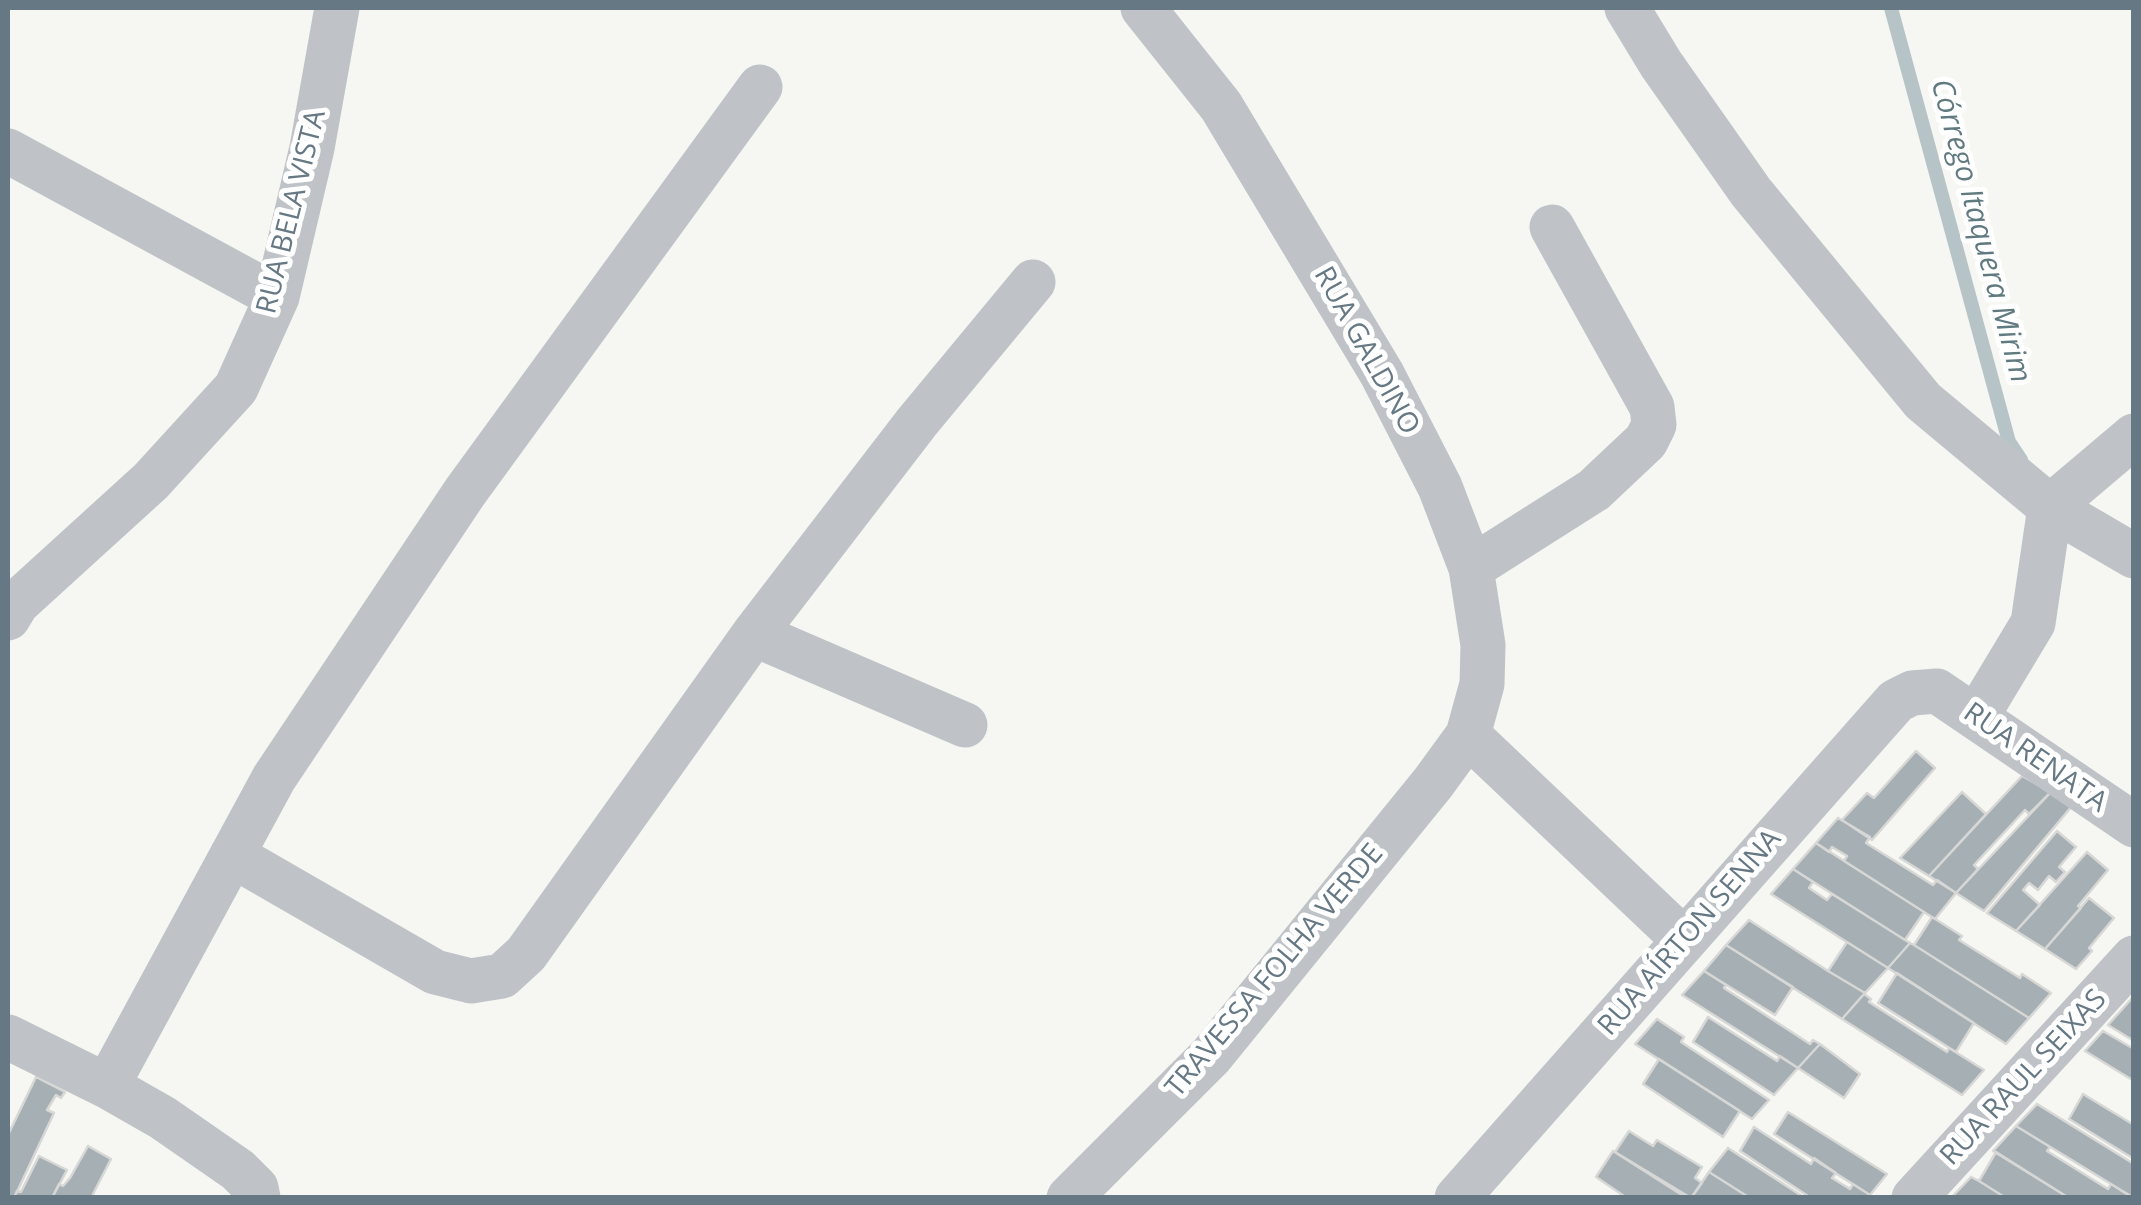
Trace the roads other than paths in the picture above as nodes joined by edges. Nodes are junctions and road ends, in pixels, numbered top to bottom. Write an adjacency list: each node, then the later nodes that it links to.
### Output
1 (338, 8): 8 (street, RUA BELA VISTA)
2 (1144, 8): 12 (street, RUA GALDINO)
3 (1627, 8): 10 (street)
4 (760, 86): 20 (street)
5 (8, 150): 8 (street)
6 (1552, 227): 12 (street)
7 (1033, 282): 14 (street)
8 (277, 297): 13 (street, RUA BELA VISTA)
9 (2134, 436): 10 (street)
10 (2050, 507): 11 (street); 16 (street)
11 (2134, 556)
12 (1470, 568): 18 (street, RUA GALDINO)
13 (8, 618)
14 (754, 634): 17 (street); 20 (street)
15 (1937, 691): 16 (street, RUA RENATA); 21 (street, RUA AÍRTON SENNA)
16 (1977, 716): 19 (street, RUA RENATA)
17 (965, 725)
18 (1468, 735): 21 (street); 26 (street, TRAVESSA FOLHA VERDE)
19 (2134, 825)
20 (232, 856): 24 (street)
21 (1684, 940): 27 (street, RUA AÍRTON SENNA)
22 (2134, 958): 28 (street, RUA RAUL SEIXAS)
23 (10, 1043): 24 (street)
24 (107, 1086): 25 (street)
25 (258, 1198)
26 (1070, 1198)
27 (1457, 1198)
28 (1914, 1198)

